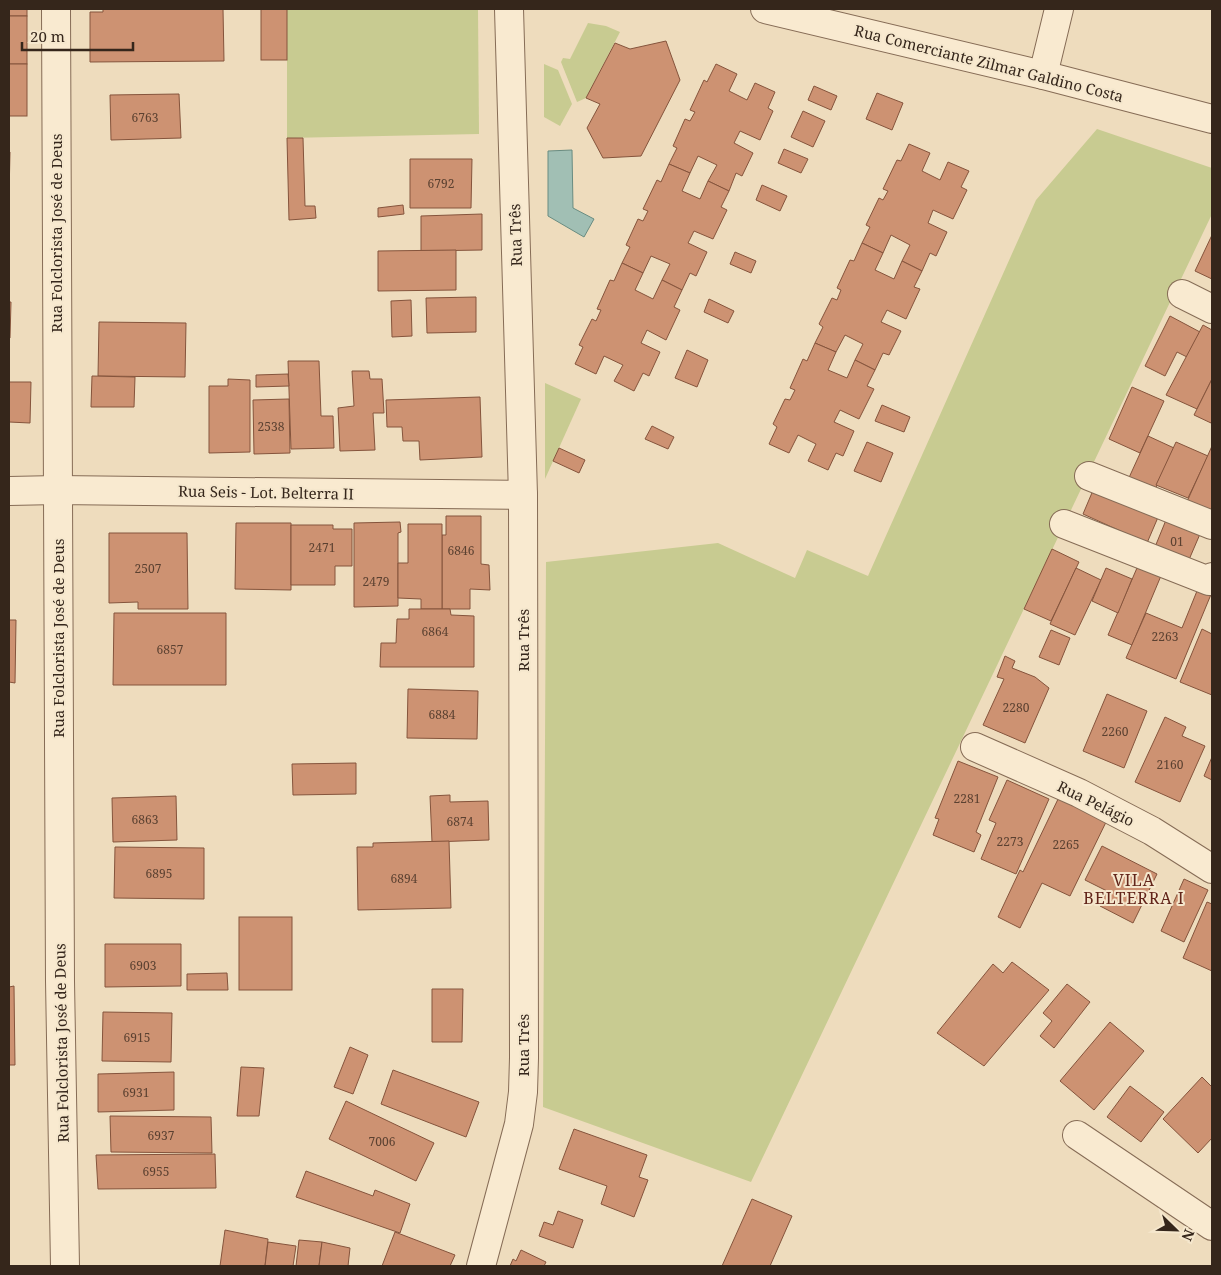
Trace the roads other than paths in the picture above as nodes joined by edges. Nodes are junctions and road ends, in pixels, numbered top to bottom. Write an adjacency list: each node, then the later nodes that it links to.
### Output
1 (56, 9): 10 (street, Rua Folclorista José de Deus)
2 (509, 9): 12 (street, Rua Três)
3 (765, 9): 5 (street, Rua Comerciante Zilmar Galdino Costa)
4 (1059, 9): 5 (street)
5 (1043, 75): 6 (street, Rua Comerciante Zilmar Galdino Costa)
6 (1212, 119)
7 (1182, 294): 8 (street)
8 (1212, 309)
9 (1089, 476): 14 (street)
10 (57, 490): 11 (street, Rua Seis - Lot. Belterra II); 12 (street, Rua Seis - Lot. Belterra II); 20 (street, Rua Folclorista José de Deus)
11 (9, 491)
12 (522, 495): 21 (street, Rua Três)
13 (1064, 524): 15 (street)
14 (1212, 525)
15 (1211, 578)
16 (975, 747): 17 (street, Rua Pelágio)
17 (1212, 869)
18 (1077, 1135): 19 (street)
19 (1212, 1226)
20 (65, 1266)
21 (481, 1266)

